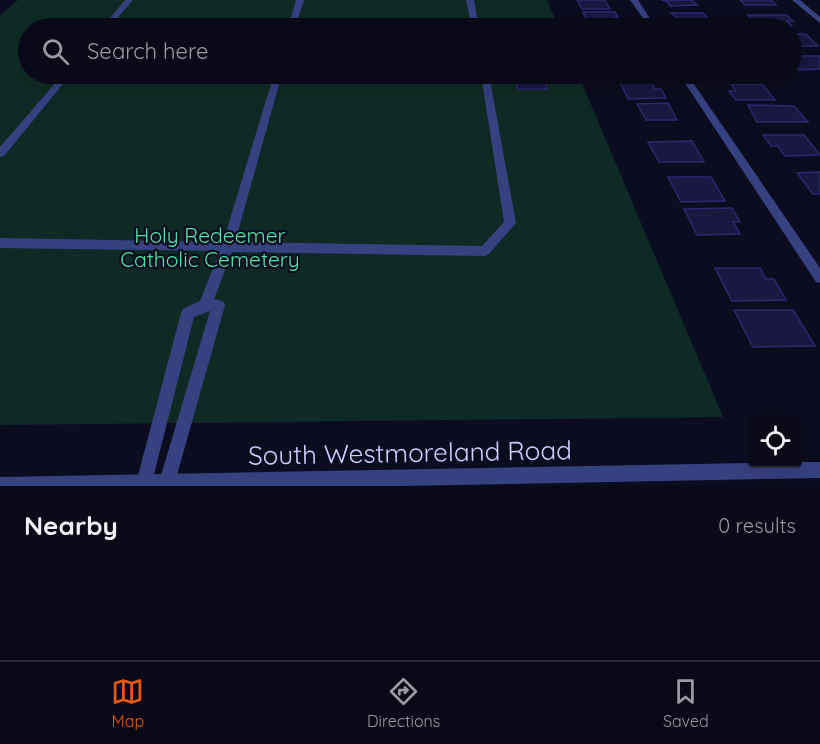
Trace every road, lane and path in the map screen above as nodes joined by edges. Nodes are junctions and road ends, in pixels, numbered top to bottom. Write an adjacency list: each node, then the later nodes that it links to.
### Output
1 (129, 0): 6 (street)
2 (300, 0): 7 (street)
3 (470, 0): 8 (street)
4 (634, 0): 9 (street)
5 (796, 0): 10 (street)
6 (114, 18)
7 (294, 18)
8 (474, 18)
9 (646, 18)
10 (820, 21)
11 (59, 84): 15 (street)
12 (275, 84): 17 (street)
13 (487, 84): 17 (street)
14 (690, 84): 18 (street)
15 (0, 154)
16 (0, 243): 17 (street)
17 (226, 248): 19 (street)
18 (820, 278)
19 (205, 305): 21 (street); 22 (street)
20 (820, 470): 21 (street, South Westmoreland Road)
21 (167, 482): 22 (street, South Westmoreland Road)
22 (144, 483): 23 (street, South Westmoreland Road)
23 (0, 485)

